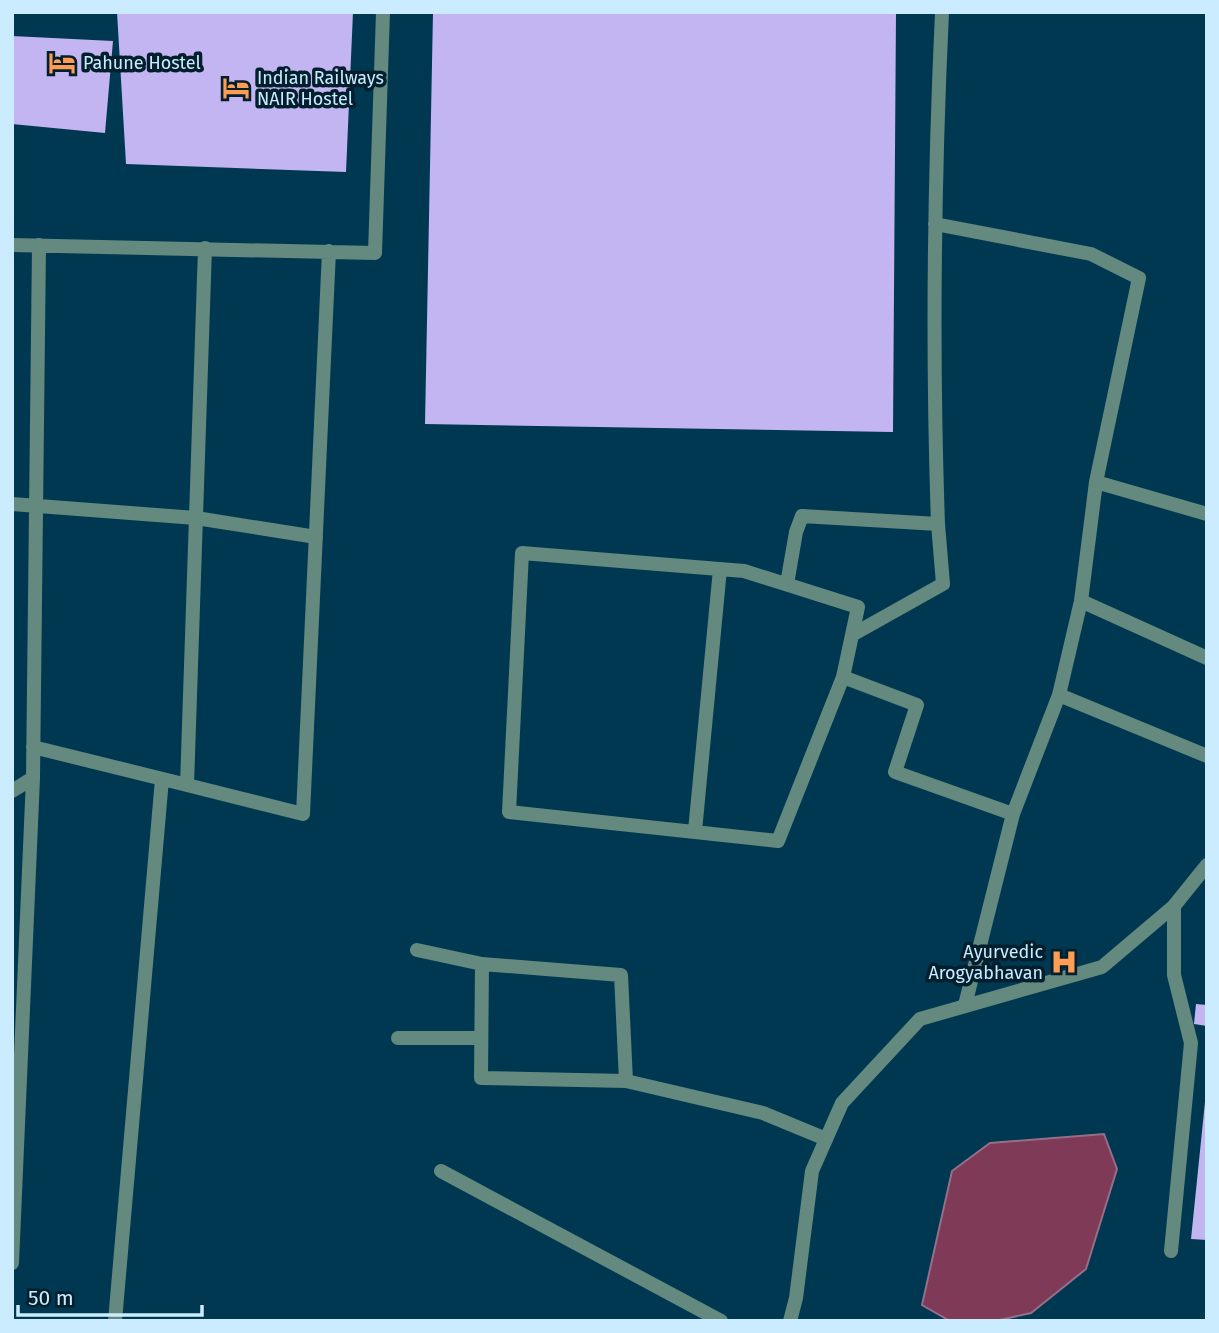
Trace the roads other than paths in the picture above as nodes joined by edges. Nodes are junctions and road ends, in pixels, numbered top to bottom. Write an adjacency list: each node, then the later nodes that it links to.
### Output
1 (383, 12): 7 (street)
2 (942, 12): 3 (street)
3 (935, 223): 8 (street); 13 (street)
4 (12, 245): 5 (street)
5 (39, 245): 6 (street); 10 (street)
6 (205, 248): 7 (street); 12 (street)
7 (329, 250): 14 (street)
8 (1096, 482): 11 (street); 17 (street)
9 (12, 504): 10 (street)
10 (35, 504): 12 (street); 22 (street)
11 (1207, 514)
12 (196, 518): 14 (street); 26 (street)
13 (938, 524): 16 (street); 18 (street)
14 (316, 537): 26 (street)
15 (720, 569): 16 (street); 29 (street); 29 (street)
16 (787, 584): 18 (street)
17 (1081, 601): 19 (street); 21 (street)
18 (852, 635): 20 (street)
19 (1207, 658)
20 (843, 677): 28 (street); 29 (street)
21 (1059, 695): 23 (street); 28 (street)
22 (33, 747): 24 (street); 25 (street)
23 (1207, 756)
24 (33, 778): 27 (street); 41 (street)
25 (162, 779): 26 (street); 42 (street)
26 (187, 785)
27 (12, 792)
28 (1013, 814): 34 (street)
29 (695, 831)
30 (1207, 865): 31 (street)
31 (1174, 906): 34 (street); 40 (street)
32 (417, 950): 33 (street)
33 (482, 964): 36 (street); 37 (street)
34 (965, 1005): 38 (street)
35 (398, 1038): 36 (street)
36 (481, 1038): 37 (street)
37 (626, 1081): 38 (street)
38 (826, 1139): 44 (street)
39 (441, 1171): 43 (street)
40 (1171, 1251)
41 (12, 1263)
42 (115, 1321)
43 (720, 1321)
44 (790, 1321)

